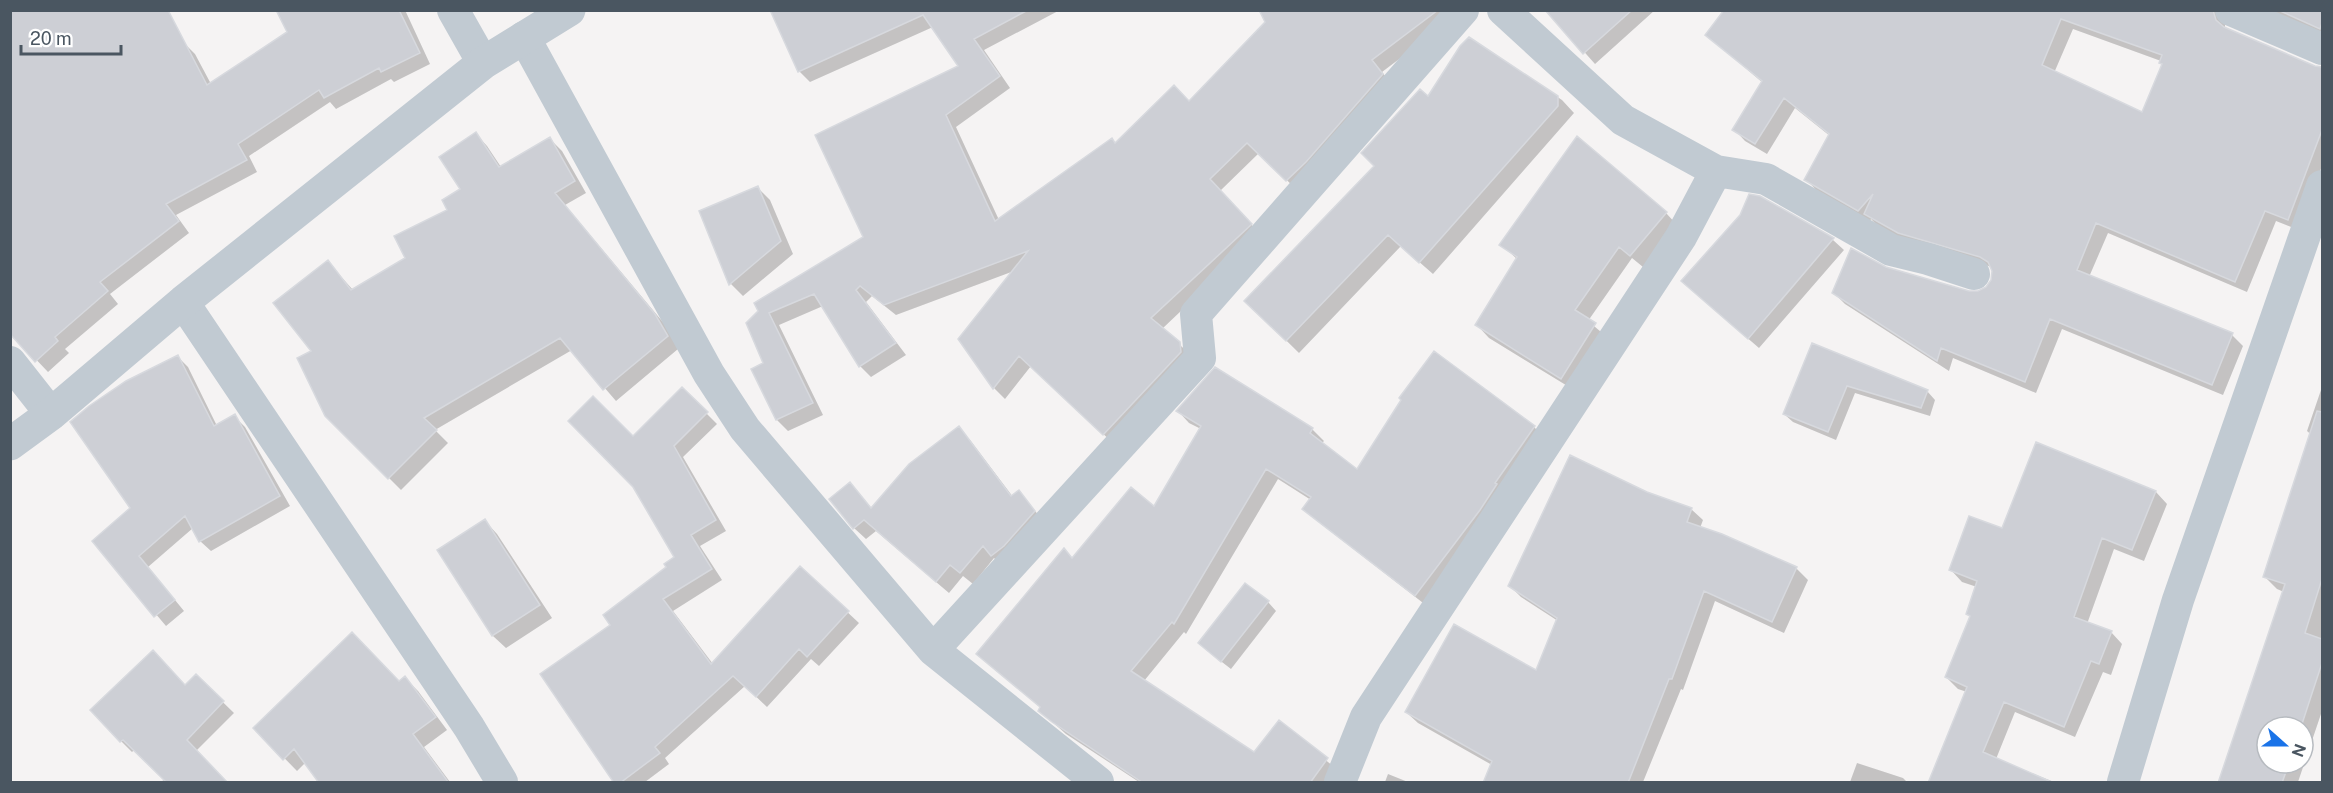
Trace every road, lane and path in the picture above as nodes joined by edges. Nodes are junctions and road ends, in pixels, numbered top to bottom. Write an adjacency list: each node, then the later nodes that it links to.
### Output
1 (453, 10): 8 (street)
2 (569, 10): 6 (street)
3 (1463, 10): 16 (street)
4 (1503, 10): 9 (street)
5 (2231, 10): 7 (street)
6 (524, 36): 8 (street); 16 (street)
7 (2322, 49)
8 (483, 63): 12 (street)
9 (1716, 171): 11 (street); 19 (street)
10 (2322, 186): 20 (street)
11 (1974, 274)
12 (183, 302): 14 (street); 17 (street)
13 (10, 362): 14 (street)
14 (51, 414): 15 (street)
15 (10, 444)
16 (933, 650): 18 (street)
17 (502, 783)
18 (1098, 783)
19 (1340, 783)
20 (2123, 783)

